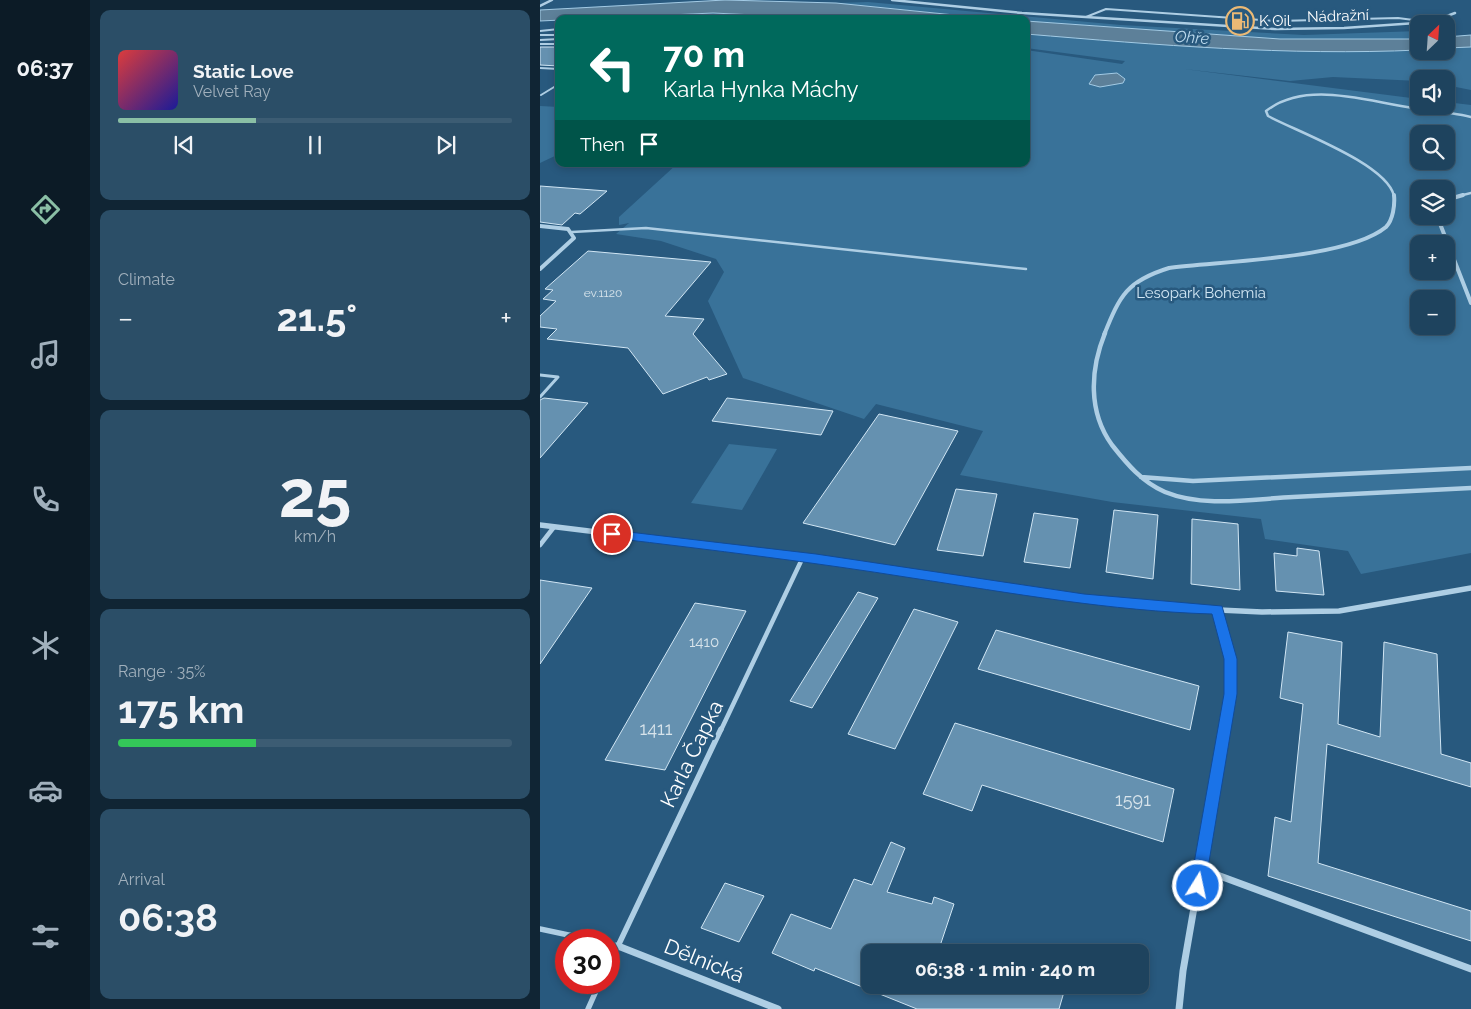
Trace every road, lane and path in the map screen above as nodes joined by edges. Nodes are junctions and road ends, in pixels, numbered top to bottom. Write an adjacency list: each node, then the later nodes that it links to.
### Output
1 (552, 0): 3 (street)
2 (892, 0): 6 (street, Nádražní)
3 (540, 6)
4 (1456, 13): 5 (street, Nádražní)
5 (1450, 15)
6 (1086, 17): 7 (lane); 8 (street, Nádražní)
7 (1410, 19)
8 (1410, 23)
9 (555, 30): 10 (lane)
10 (540, 31)
11 (540, 35): 12 (lane)
12 (555, 35)
13 (555, 39): 14 (lane)
14 (540, 40)
15 (540, 44): 16 (lane)
16 (555, 44)
17 (540, 68): 18 (lane)
18 (555, 69)
19 (555, 87): 20 (lane)
20 (541, 96)
21 (1471, 117): 33 (street)
22 (1471, 193): 23 (street)
23 (1455, 197)
24 (1441, 225): 29 (street)
25 (540, 226): 26 (street)
26 (572, 232): 27 (lane); 28 (street)
27 (1026, 269)
28 (540, 270)
29 (1471, 302)
30 (540, 375): 31 (lane)
31 (540, 397)
32 (1471, 468): 33 (street)
33 (1140, 476): 34 (street)
34 (1471, 488)
35 (540, 525): 36 (street)
36 (554, 527): 37 (lane); 38 (street)
37 (540, 545)
38 (804, 557): 40 (street); 44 (lane, Karla Čapka)
39 (1471, 588): 40 (street)
40 (1217, 610): 41 (street)
41 (1202, 869): 46 (street); 50 (street)
42 (540, 929): 43 (lane)
43 (555, 932)
44 (620, 942)
45 (620, 947): 49 (street, Dělnická)
46 (1471, 968)
47 (595, 994): 48 (lane)
48 (588, 1009)
49 (778, 1009)
50 (1179, 1009)

